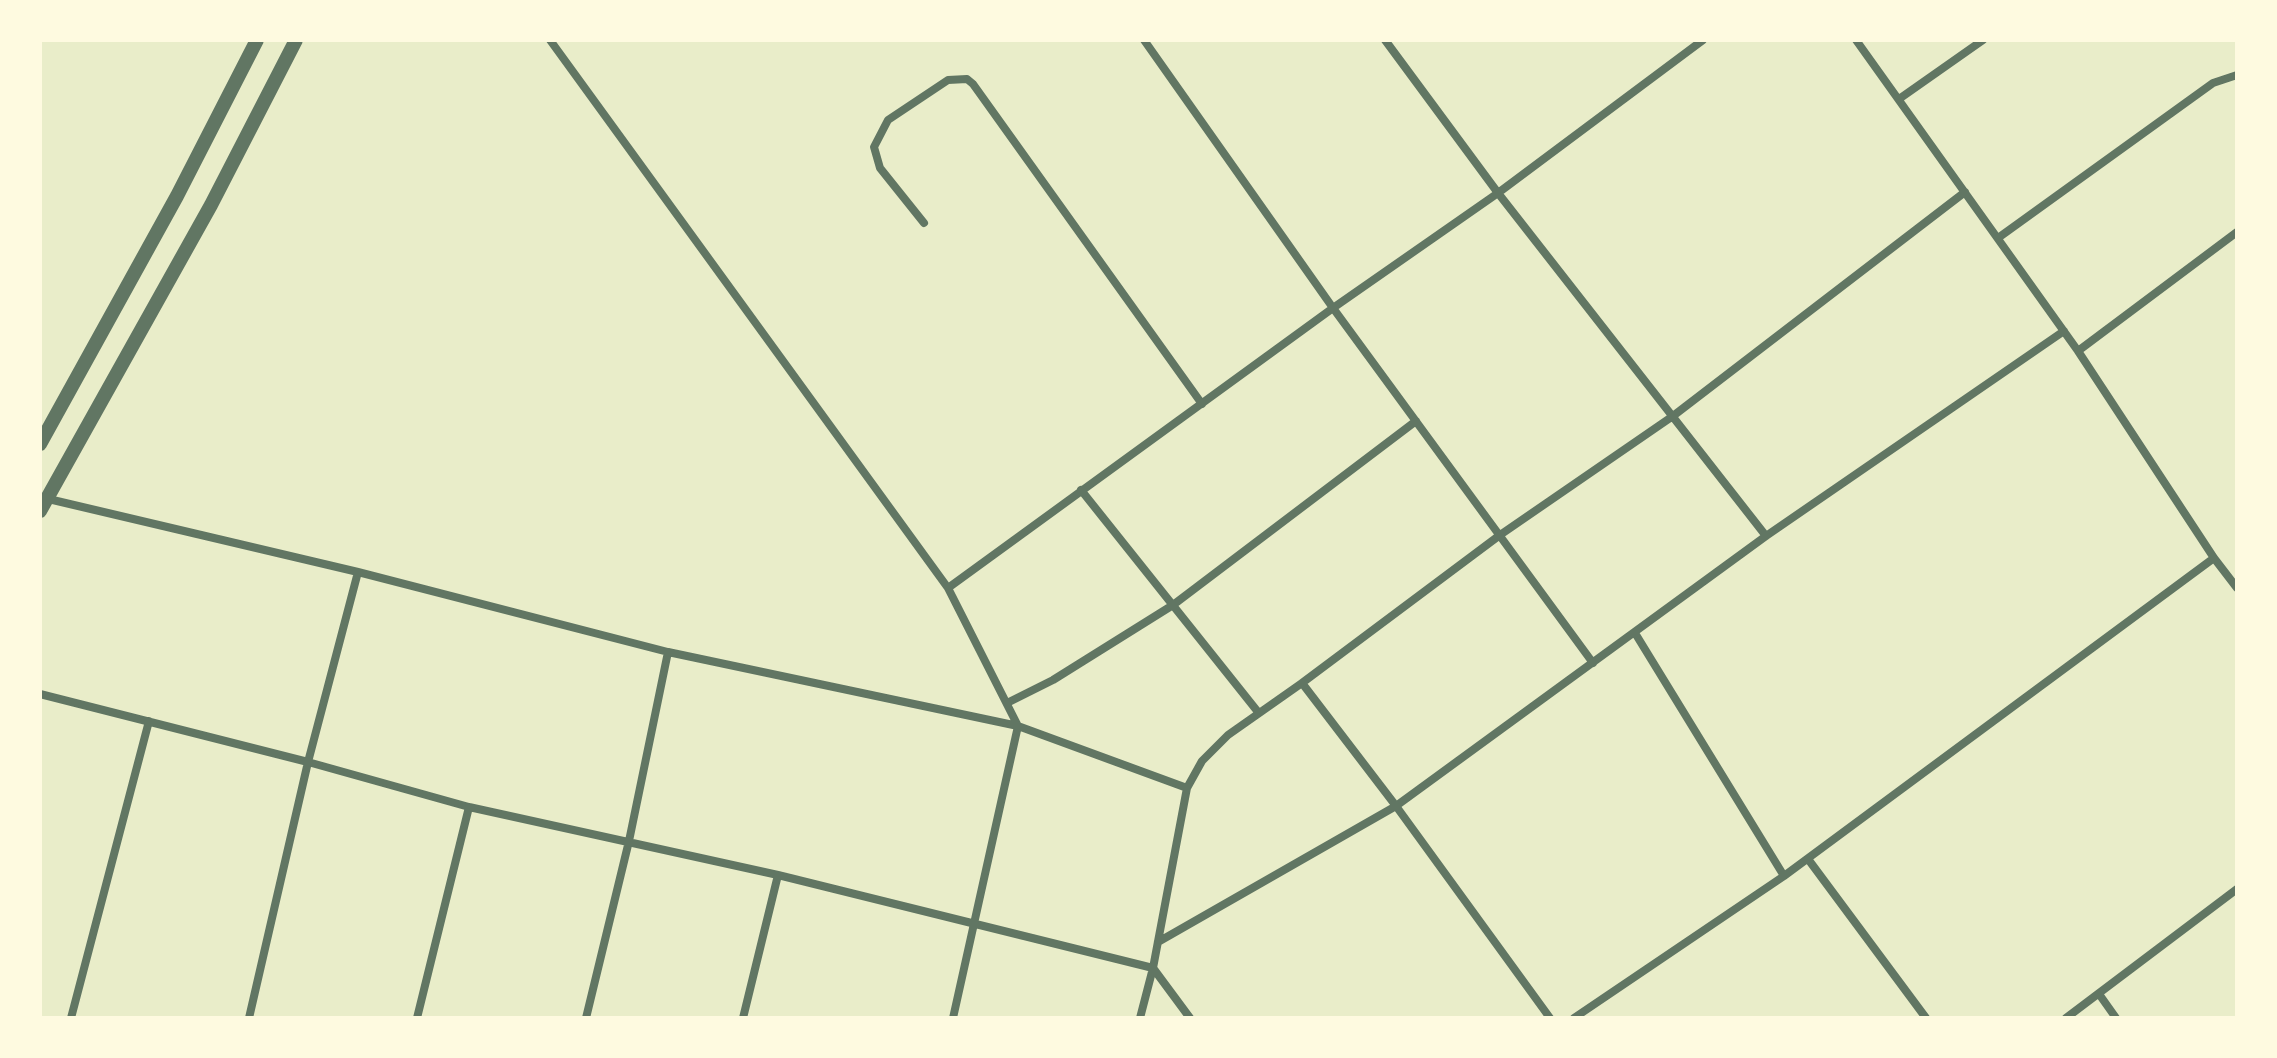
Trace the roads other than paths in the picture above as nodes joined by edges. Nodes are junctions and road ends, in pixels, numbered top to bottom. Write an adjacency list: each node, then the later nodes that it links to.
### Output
1 (257, 40): 22 (street)
2 (296, 40): 24 (street)
3 (550, 40): 29 (street)
4 (1144, 40): 16 (street)
5 (1385, 40): 12 (street)
6 (1703, 40): 12 (street)
7 (1856, 40): 10 (street)
8 (1983, 40): 10 (street)
9 (2237, 75): 15 (street)
10 (1899, 99): 11 (street)
11 (1965, 192): 15 (street); 20 (street)
12 (1498, 193): 16 (street); 20 (street)
13 (924, 223): 19 (street)
14 (2237, 232): 18 (street)
15 (1998, 238): 17 (street)
16 (1333, 308): 19 (street); 21 (street)
17 (2064, 331): 18 (street); 26 (street)
18 (2078, 351): 27 (street)
19 (1202, 404): 23 (street)
20 (1673, 416): 25 (street); 26 (street)
21 (1416, 421): 25 (street); 31 (street)
22 (40, 444)
23 (1081, 490): 29 (street); 31 (street)
24 (43, 503): 28 (street)
25 (1500, 535): 34 (street); 35 (street)
26 (1766, 536): 32 (street)
27 (2214, 558): 30 (street); 46 (street)
28 (358, 572): 33 (street); 41 (street)
29 (948, 588): 37 (street)
30 (2237, 588)
31 (1173, 605): 37 (street); 38 (street)
32 (1635, 633): 34 (street); 48 (street)
33 (668, 652): 40 (street); 45 (street)
34 (1593, 663): 43 (street)
35 (1302, 683): 38 (street); 43 (street)
36 (40, 694): 39 (street)
37 (1007, 703): 40 (street)
38 (1258, 712): 42 (street)
39 (149, 721): 41 (street); 54 (street)
40 (1018, 726): 42 (street); 50 (street)
41 (308, 762): 44 (street); 55 (street)
42 (1187, 788): 51 (street)
43 (1396, 806): 51 (street); 62 (street)
44 (469, 807): 45 (street); 56 (street)
45 (629, 841): 47 (street); 57 (street)
46 (1808, 859): 48 (street); 64 (street)
47 (778, 875): 50 (street); 58 (street)
48 (1784, 876): 63 (street)
49 (2237, 889): 53 (street)
50 (972, 924): 52 (street); 59 (street)
51 (1158, 942): 52 (street)
52 (1153, 968): 60 (street); 61 (street)
53 (2099, 994): 65 (street); 66 (street)
54 (71, 1018)
55 (249, 1018)
56 (417, 1018)
57 (586, 1018)
58 (743, 1018)
59 (953, 1018)
60 (1140, 1018)
61 (1190, 1018)
62 (1550, 1018)
63 (1574, 1018)
64 (1926, 1018)
65 (2066, 1018)
66 (2116, 1018)

